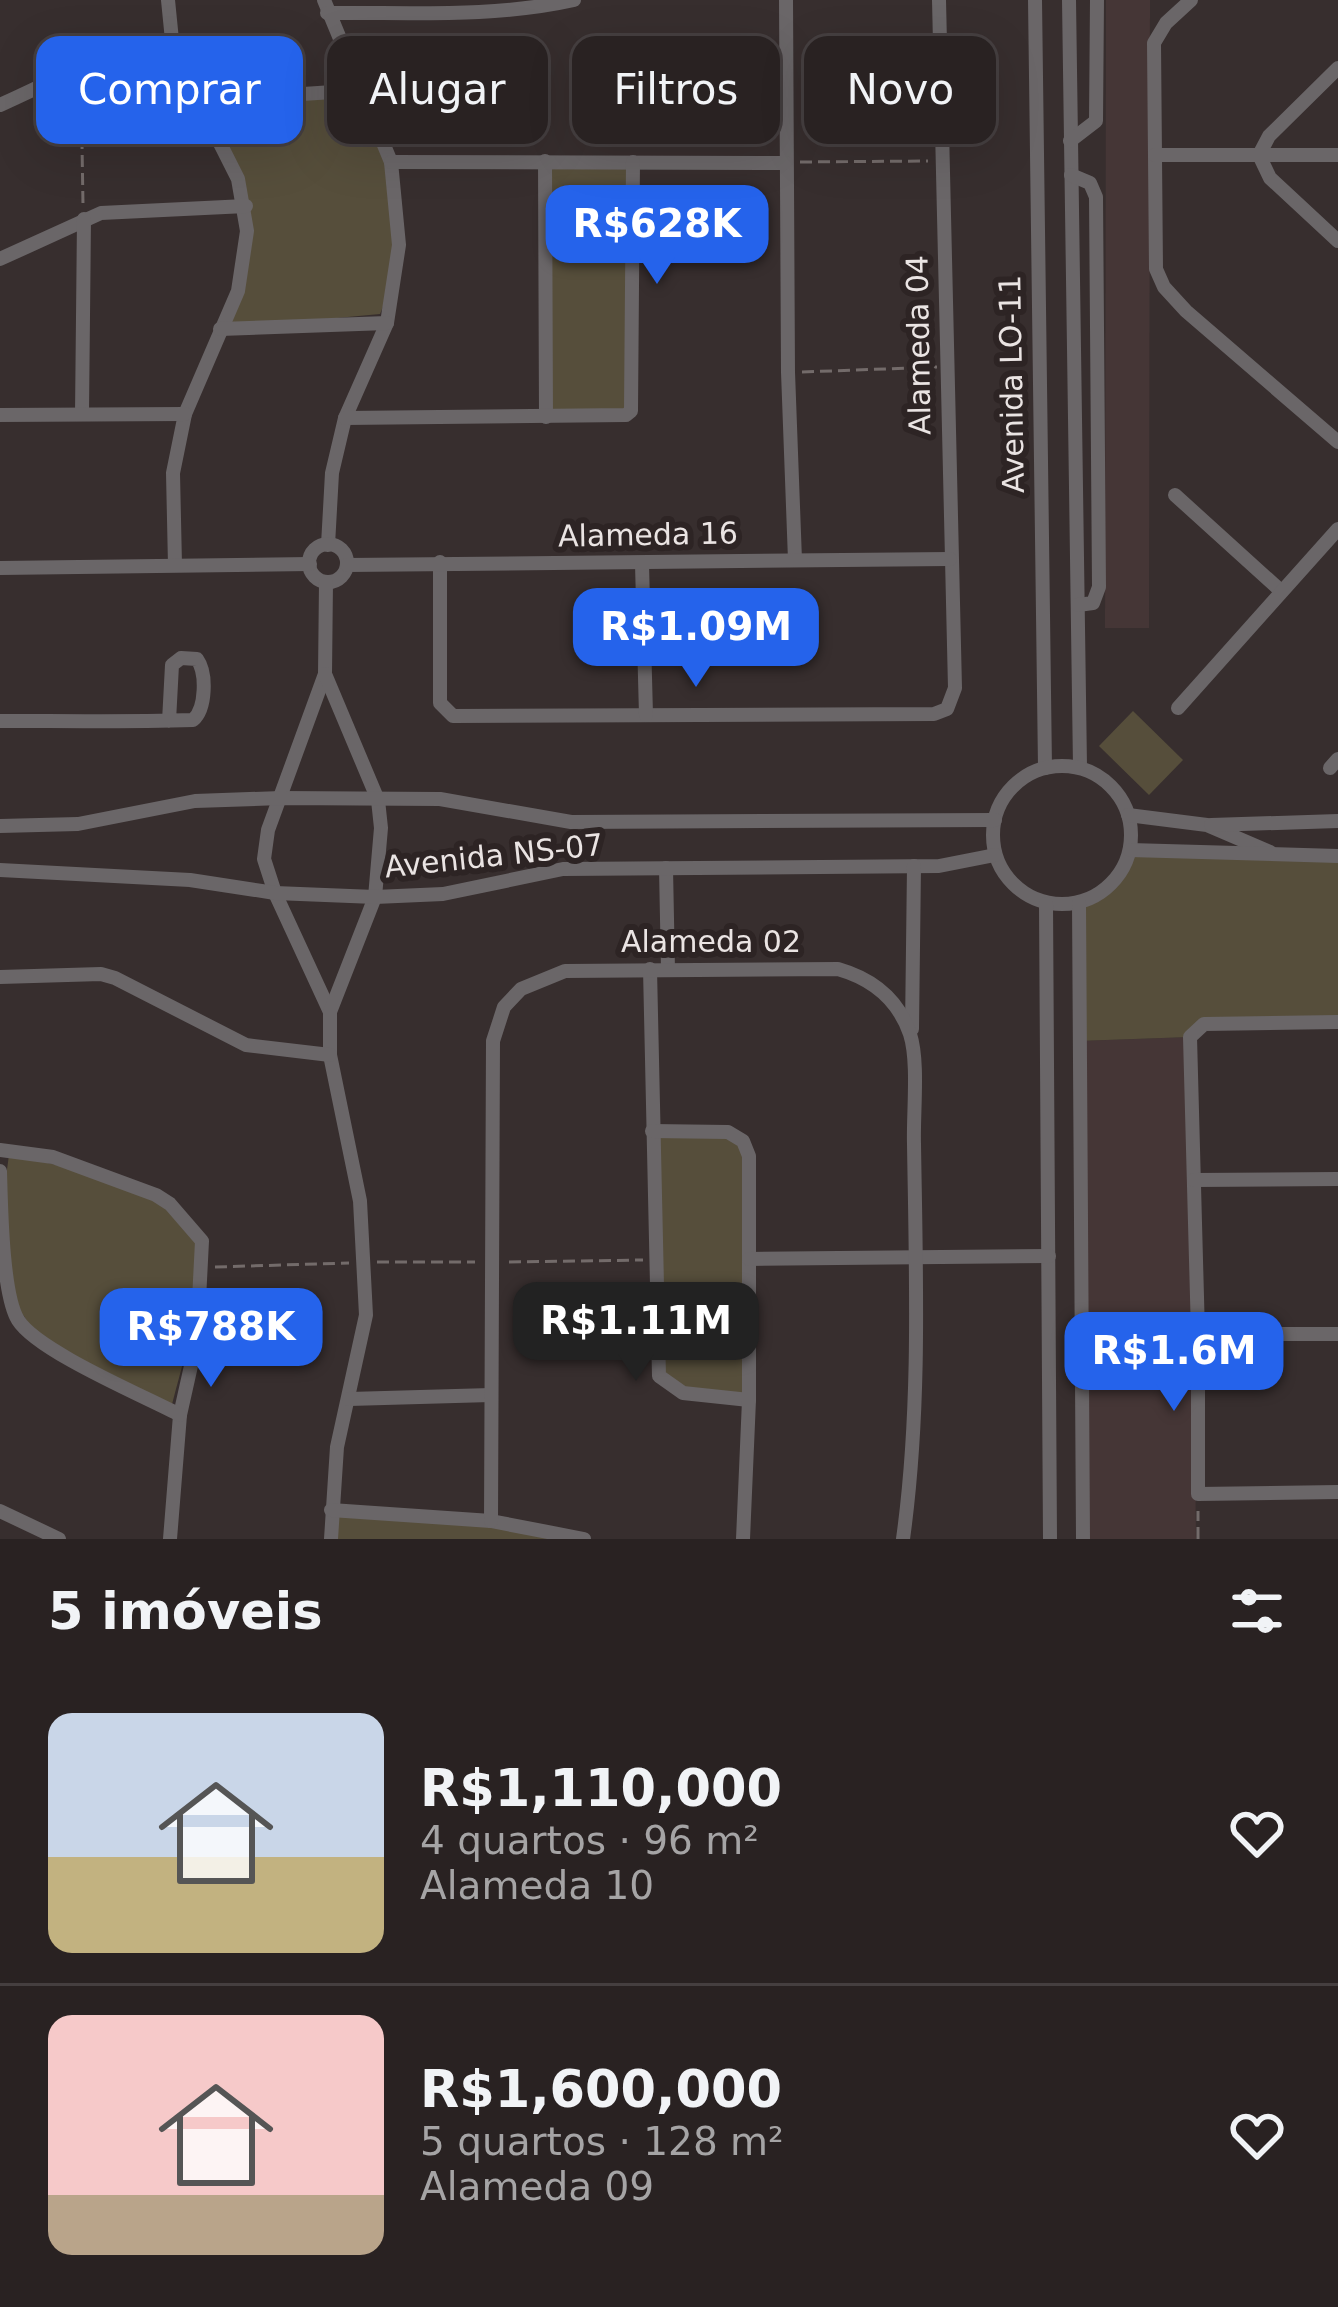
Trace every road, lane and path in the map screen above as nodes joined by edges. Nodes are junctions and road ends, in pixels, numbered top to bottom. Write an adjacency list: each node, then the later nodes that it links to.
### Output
1 (168, 0): 11 (street)
2 (574, 0): 10 (street)
3 (786, 0): 27 (street)
4 (939, 0): 24 (street, Alameda 04)
5 (1035, 0): 63 (street, Avenida LO-11)
6 (1069, 0): 16 (street, Avenida LO-11)
7 (1097, 0): 16 (street)
8 (1191, 0): 20 (street)
9 (326, 6): 10 (street); 12 (street)
10 (471, 6)
11 (172, 36)
12 (340, 36)
13 (1338, 68): 21 (street)
14 (36, 87): 15 (street)
15 (0, 105)
16 (1070, 141): 28 (street, Avenida LO-11)
17 (82, 144): 30 (path)
18 (220, 144): 29 (street)
19 (384, 144): 25 (street)
20 (1155, 155): 21 (street); 42 (street)
21 (1258, 155): 22 (street); 31 (street)
22 (1338, 155)
23 (544, 161): 25 (street); 26 (street); 40 (street)
24 (942, 161): 27 (path); 35 (street, Alameda 04)
25 (391, 162): 33 (street)
26 (633, 162): 27 (street); 40 (street)
27 (786, 163): 36 (street)
28 (1071, 175): 56 (street, Avenida LO-11); 56 (street)
29 (246, 206): 30 (street); 34 (street)
30 (84, 219): 32 (street); 38 (street)
31 (1338, 241)
32 (0, 259)
33 (386, 323): 34 (street); 41 (street)
34 (220, 329): 37 (street)
35 (946, 367): 36 (path); 46 (street, Alameda 04)
36 (788, 373): 47 (street)
37 (185, 413): 38 (street); 51 (street)
38 (82, 414): 39 (street)
39 (0, 415)
40 (546, 417): 41 (street)
41 (345, 418): 45 (street)
42 (1338, 442)
43 (1175, 495): 55 (street)
44 (1338, 529): 55 (street)
45 (328, 544): 49 (street); 52 (street)
46 (950, 559): 47 (street, Alameda 16); 59 (street, Alameda 04)
47 (795, 560): 50 (street, Alameda 16)
48 (440, 562): 50 (street, Alameda 16); 52 (street, Alameda 16); 59 (street)
49 (310, 564): 51 (street); 54 (street)
50 (642, 564): 59 (street)
51 (175, 565): 53 (street)
52 (347, 565): 54 (street)
53 (0, 568)
54 (326, 582): 57 (street)
55 (1281, 591): 58 (street)
56 (1078, 605): 62 (street, Avenida LO-11)
57 (325, 674): 64 (street); 65 (street)
58 (1178, 708)
59 (646, 715)
60 (0, 721): 61 (street)
61 (170, 721): 61 (street)
62 (1080, 767): 63 (street); 66 (street)
63 (1046, 768): 67 (street)
64 (281, 798): 65 (street, Avenida NS-07); 69 (street, Avenida NS-07); 78 (street)
65 (378, 800): 67 (street, Avenida NS-07); 79 (street)
66 (1128, 815): 70 (street); 71 (street)
67 (994, 820): 72 (street)
68 (1338, 821): 70 (street)
69 (0, 826)
70 (1207, 826): 73 (street)
71 (1130, 850): 73 (street); 80 (street)
72 (995, 854): 75 (street, Avenida NS-07); 81 (street)
73 (1280, 856): 74 (street)
74 (1338, 856)
75 (914, 866): 76 (street, Avenida NS-07); 87 (street)
76 (666, 868): 79 (street, Avenida NS-07); 83 (street)
77 (0, 870): 78 (street, Avenida NS-07)
78 (275, 893): 79 (street, Avenida NS-07); 85 (street)
79 (375, 896): 85 (street)
80 (1079, 903): 81 (street); 122 (street)
81 (1046, 904): 95 (street)
82 (650, 969): 83 (street, Alameda 02); 89 (street); 100 (street, Alameda 02)
83 (668, 970): 87 (street, Alameda 02)
84 (0, 977): 88 (street)
85 (330, 1012): 88 (street)
86 (1338, 1022): 93 (street)
87 (912, 1040): 96 (street)
88 (330, 1055): 99 (street)
89 (652, 1131): 97 (street); 98 (street)
90 (0, 1150): 101 (street)
91 (0, 1171): 94 (street)
92 (1338, 1179): 93 (street)
93 (1194, 1180): 102 (street)
94 (1, 1206): 107 (street)
95 (1049, 1256): 96 (street); 121 (street)
96 (916, 1258): 97 (street); 120 (street)
97 (749, 1259): 106 (street)
98 (657, 1260): 100 (path); 106 (street)
99 (365, 1262): 100 (path); 101 (path); 105 (street)
100 (493, 1262): 104 (street, Alameda 02)
101 (203, 1268): 107 (street)
102 (1198, 1334): 103 (street); 109 (street)
103 (1338, 1334)
104 (491, 1395): 105 (street); 112 (street, Alameda 02)
105 (349, 1400): 110 (street)
106 (749, 1400): 119 (street)
107 (180, 1414): 116 (street)
108 (1338, 1492): 109 (street)
109 (1198, 1494): 123 (path)
110 (331, 1510): 112 (street); 117 (street)
111 (0, 1511): 113 (street)
112 (491, 1521): 114 (street)
113 (34, 1533): 115 (street)
114 (561, 1537): 118 (street)
115 (59, 1539)
116 (170, 1539)
117 (332, 1539)
118 (584, 1539)
119 (743, 1539)
120 (903, 1539)
121 (1050, 1539)
122 (1083, 1539)
123 (1198, 1539)

